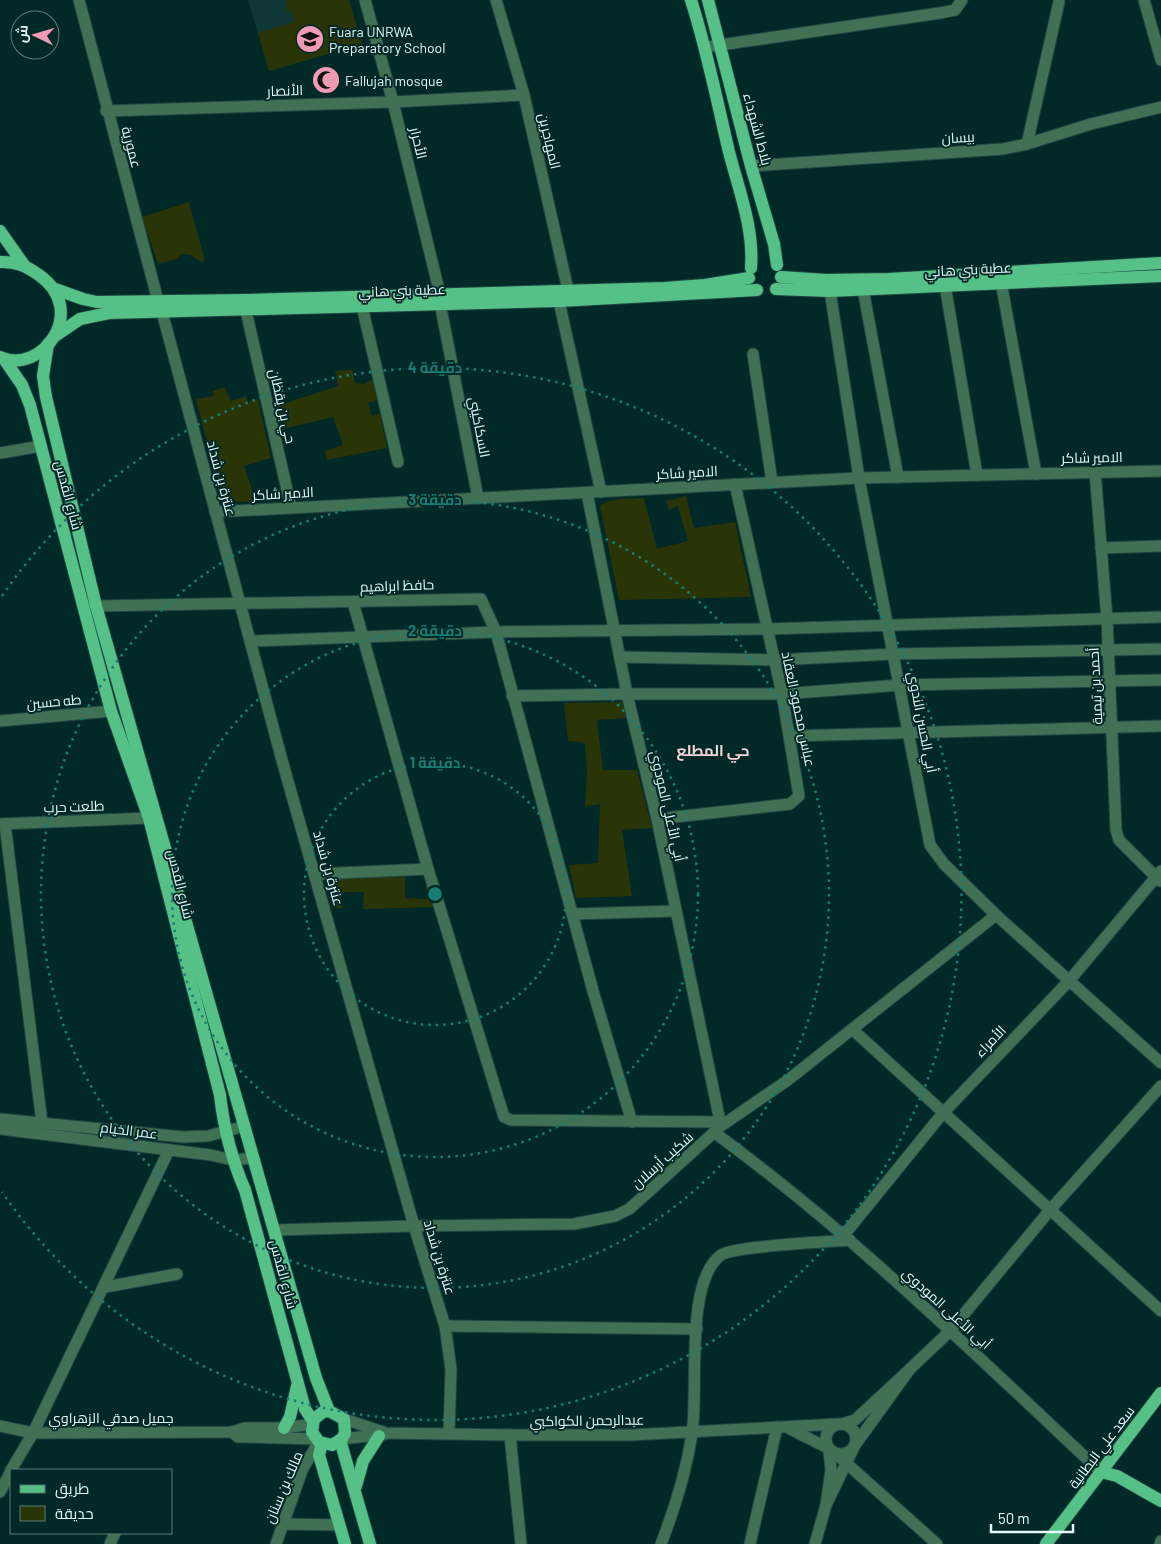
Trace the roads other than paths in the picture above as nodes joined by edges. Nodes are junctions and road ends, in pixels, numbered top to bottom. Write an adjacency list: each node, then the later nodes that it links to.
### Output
1 (79, 0): 15 (street, عمورية)
2 (365, 0): 13 (street, الأحرار)
3 (496, 0): 12 (street, المهاجرين)
4 (691, 0): 10 (main road)
5 (708, 0): 9 (main road, بلاط الشهداء)
6 (962, 0): 9 (street)
7 (1144, 0): 11 (street)
8 (1059, 2): 16 (street)
9 (720, 44): 10 (street); 17 (main road, بلاط الشهداء)
10 (706, 47): 22 (main road)
11 (1161, 60)
12 (524, 95): 13 (street, الأنصار); 29 (street, المهاجرين)
13 (394, 102): 15 (street, الأنصار); 32 (street, الأحرار)
14 (1161, 107): 16 (street, بيسان)
15 (106, 111): 35 (street, عمورية)
16 (1027, 144): 17 (street, بيسان)
17 (751, 166): 24 (main road, بلاط الشهداء)
18 (0, 231): 21 (main road)
19 (0, 262): 21 (main road)
20 (1161, 264): 24 (main road)
21 (24, 265): 27 (main road)
22 (750, 273): 24 (main road); 29 (main road); 30 (main road)
23 (1161, 276): 25 (main road, عطية بني هاني)
24 (778, 277): 30 (main road, عطية بني هاني); 31 (main road, عطية بني هاني)
25 (1001, 282): 26 (main road, عطية بني هاني); 45 (street)
26 (945, 285): 28 (main road, عطية بني هاني); 46 (street)
27 (55, 289): 35 (main road); 37 (main road)
28 (863, 289): 31 (main road, عطية بني هاني); 47 (street)
29 (568, 290): 32 (main road)
30 (756, 290): 33 (main road, عطية بني هاني)
31 (830, 291): 48 (street, أبي الحسن الندوي)
32 (440, 299): 33 (main road, عطية بني هاني); 34 (main road, عطية بني هاني); 35 (main road); 53 (street, السكاكيني)
33 (560, 301): 51 (street)
34 (362, 306): 36 (main road, عطية بني هاني); 42 (street)
35 (160, 307): 36 (main road, عطية بني هاني); 37 (main road, عطية بني هاني); 55 (street, عنترة بن شداد)
36 (246, 311): 54 (street, حي بن يقظان)
37 (51, 340): 39 (main road, عطية بني هاني); 60 (main road)
38 (753, 354): 49 (street)
39 (2, 358): 40 (main road, شارع القدس)
40 (41, 446): 41 (street); 80 (main road, شارع القدس)
41 (0, 453)
42 (398, 462)
43 (1161, 471): 44 (street, الامير شاكر)
44 (1095, 472): 45 (street, الامير شاكر); 57 (street, أحمد بن تيمية)
45 (1036, 474): 46 (street, الامير شاكر)
46 (977, 475): 47 (street, الامير شاكر)
47 (898, 477): 48 (street, الامير شاكر)
48 (859, 478): 49 (street, الامير شاكر); 63 (street, أبي الحسن الندوي)
49 (772, 482): 50 (street, الامير شاكر)
50 (735, 484): 51 (street, الامير شاكر); 64 (street, عباس محمود العقاد)
51 (601, 492): 52 (street, الامير شاكر)
52 (587, 493): 53 (street, الامير شاكر); 65 (street, أبي الأعلى المودوي)
53 (478, 498): 54 (street, الامير شاكر)
54 (292, 507): 55 (street, الامير شاكر)
55 (215, 512): 59 (street, عنترة بن شداد)
56 (1161, 546): 57 (street)
57 (1101, 548): 62 (street, أحمد بن تيمية)
58 (353, 602): 59 (street, حافظ ابراهيم); 66 (street, حافظ ابراهيم); 67 (street)
59 (240, 604): 60 (street, حافظ ابراهيم); 68 (street, عنترة بن شداد)
60 (96, 606): 103 (main road)
61 (1161, 617): 62 (street)
62 (1107, 619): 63 (street); 70 (street, أحمد بن تيمية)
63 (887, 624): 64 (street); 71 (street, أبي الحسن الندوي)
64 (767, 629): 65 (street); 73 (street, عباس محمود العقاد)
65 (615, 631): 66 (street); 72 (street, أبي الأعلى المودوي)
66 (496, 632): 67 (street); 79 (street, حافظ ابراهيم)
67 (363, 637): 68 (street); 89 (street)
68 (250, 641): 90 (street, عنترة بن شداد)
69 (1161, 649): 70 (street)
70 (1108, 651): 71 (street); 75 (street, أحمد بن تيمية)
71 (894, 654): 73 (street); 76 (street, أبي الحسن الندوي)
72 (620, 657): 73 (street); 77 (street, أبي الأعلى المودوي)
73 (774, 660): 78 (street, عباس محمود العقاد)
74 (1161, 680): 75 (street)
75 (1110, 681): 76 (street); 82 (street, أحمد بن تيمية)
76 (901, 686): 78 (street); 84 (street, أبي الحسن الندوي)
77 (626, 694): 78 (street); 79 (street); 87 (street, أبي الأعلى المودوي)
78 (782, 694): 85 (street, عباس محمود العقاد)
79 (512, 696): 93 (street, حافظ ابراهيم)
80 (111, 710): 81 (street, طه حسين); 86 (main road, شارع القدس)
81 (0, 721)
82 (1112, 726): 83 (street); 84 (street); 91 (street, أحمد بن تيمية)
83 (1161, 726)
84 (910, 734): 85 (street); 94 (street, أبي الحسن الندوي)
85 (790, 736): 87 (street, عباس محمود العقاد)
86 (149, 818): 88 (street, طلعت حرب); 106 (main road, شارع القدس)
87 (657, 819): 92 (street, أبي الأعلى المودوي)
88 (3, 824): 102 (street)
89 (428, 870): 90 (street); 101 (street)
90 (316, 874): 111 (street, عنترة بن شداد)
91 (1159, 877): 95 (street, الأمراء)
92 (675, 911): 93 (street); 104 (street, أبي الأعلى المودوي)
93 (572, 914): 101 (street, حافظ ابراهيم)
94 (996, 915): 95 (street, أبي الحسن الندوي); 96 (street, شكيب أرسلان)
95 (1069, 981): 97 (street, أبي الحسن الندوي); 99 (street, الأمراء)
96 (852, 1029): 99 (street); 104 (street, شكيب أرسلان)
97 (1161, 1064)
98 (1161, 1086): 110 (street)
99 (942, 1112): 110 (street); 113 (street, الأمراء)
100 (0, 1119): 102 (street, عمر الخيام)
101 (632, 1122): 104 (street)
102 (42, 1123): 106 (street, عمر الخيام)
103 (245, 1126): 106 (street, عمر الخيام); 108 (main road)
104 (718, 1127): 111 (street, شكيب أرسلان); 113 (street, أبي الأعلى المودوي)
105 (0, 1129): 107 (street, عمر الخيام)
106 (224, 1132): 109 (main road, شارع القدس)
107 (169, 1150): 109 (street, عمر الخيام); 115 (street)
108 (254, 1158): 109 (street, عمر الخيام); 112 (main road)
109 (232, 1160): 121 (main road, شارع القدس)
110 (1050, 1210): 116 (street); 119 (street)
111 (414, 1226): 112 (street, شكيب أرسلان); 117 (street, عنترة بن شداد)
112 (275, 1230): 123 (main road)
113 (847, 1238): 118 (street); 119 (street, أبي الأعلى المودوي)
114 (177, 1274): 115 (street)
115 (105, 1287): 132 (street)
116 (1161, 1311)
117 (446, 1326): 118 (street); 133 (street, عنترة بن شداد)
118 (697, 1329): 131 (street)
119 (950, 1330): 120 (street); 143 (street, أبي الأعلى المودوي)
120 (910, 1369): 126 (street); 138 (street)
121 (298, 1384): 125 (main road, شارع القدس); 128 (main road)
122 (1161, 1393): 143 (main road, سعد علي البطانية)
123 (329, 1411): 124 (main road); 125 (main road)
124 (344, 1419): 134 (street); 136 (main road)
125 (313, 1422): 128 (street); 137 (main road)
126 (840, 1424): 129 (street, عبدالرحمن الكواكبي); 138 (street); 139 (street)
127 (0, 1426): 132 (street)
128 (284, 1428): 130 (street)
129 (783, 1428): 131 (street, عبدالرحمن الكواكبي); 139 (street); 155 (street)
130 (232, 1432): 132 (street, جميل صدقي الزهراوي); 137 (street)
131 (692, 1432): 135 (street, عبدالرحمن الكواكبي); 154 (street)
132 (33, 1433): 141 (street, جميل صدقي الزهراوي)
133 (449, 1433): 134 (street, عبدالرحمن الكواكبي); 135 (street, عبدالرحمن الكواكبي)
134 (382, 1435): 136 (street); 144 (main road)
135 (510, 1435): 153 (street)
136 (341, 1440): 137 (main road); 144 (main road)
137 (319, 1441): 148 (street, مالك بن سنان); 149 (main road)
138 (855, 1446): 139 (street); 140 (street)
139 (831, 1451): 140 (street); 147 (street)
140 (847, 1462): 147 (street); 157 (street)
141 (12, 1469)
142 (10, 1472): 145 (street, جميل صدقي الزهراوي)
143 (1101, 1472): 146 (main road, أبي الأعلى المودوي); 158 (main road, سعد علي البطانية)
144 (356, 1491): 152 (main road)
145 (0, 1492)
146 (1161, 1501)
147 (826, 1505): 156 (street)
148 (282, 1524): 149 (street); 150 (street, مالك بن سنان)
149 (339, 1524): 151 (main road)
150 (276, 1544)
151 (345, 1544)
152 (370, 1544)
153 (521, 1544)
154 (661, 1544)
155 (750, 1544)
156 (815, 1544)
157 (937, 1544)
158 (1046, 1544)

